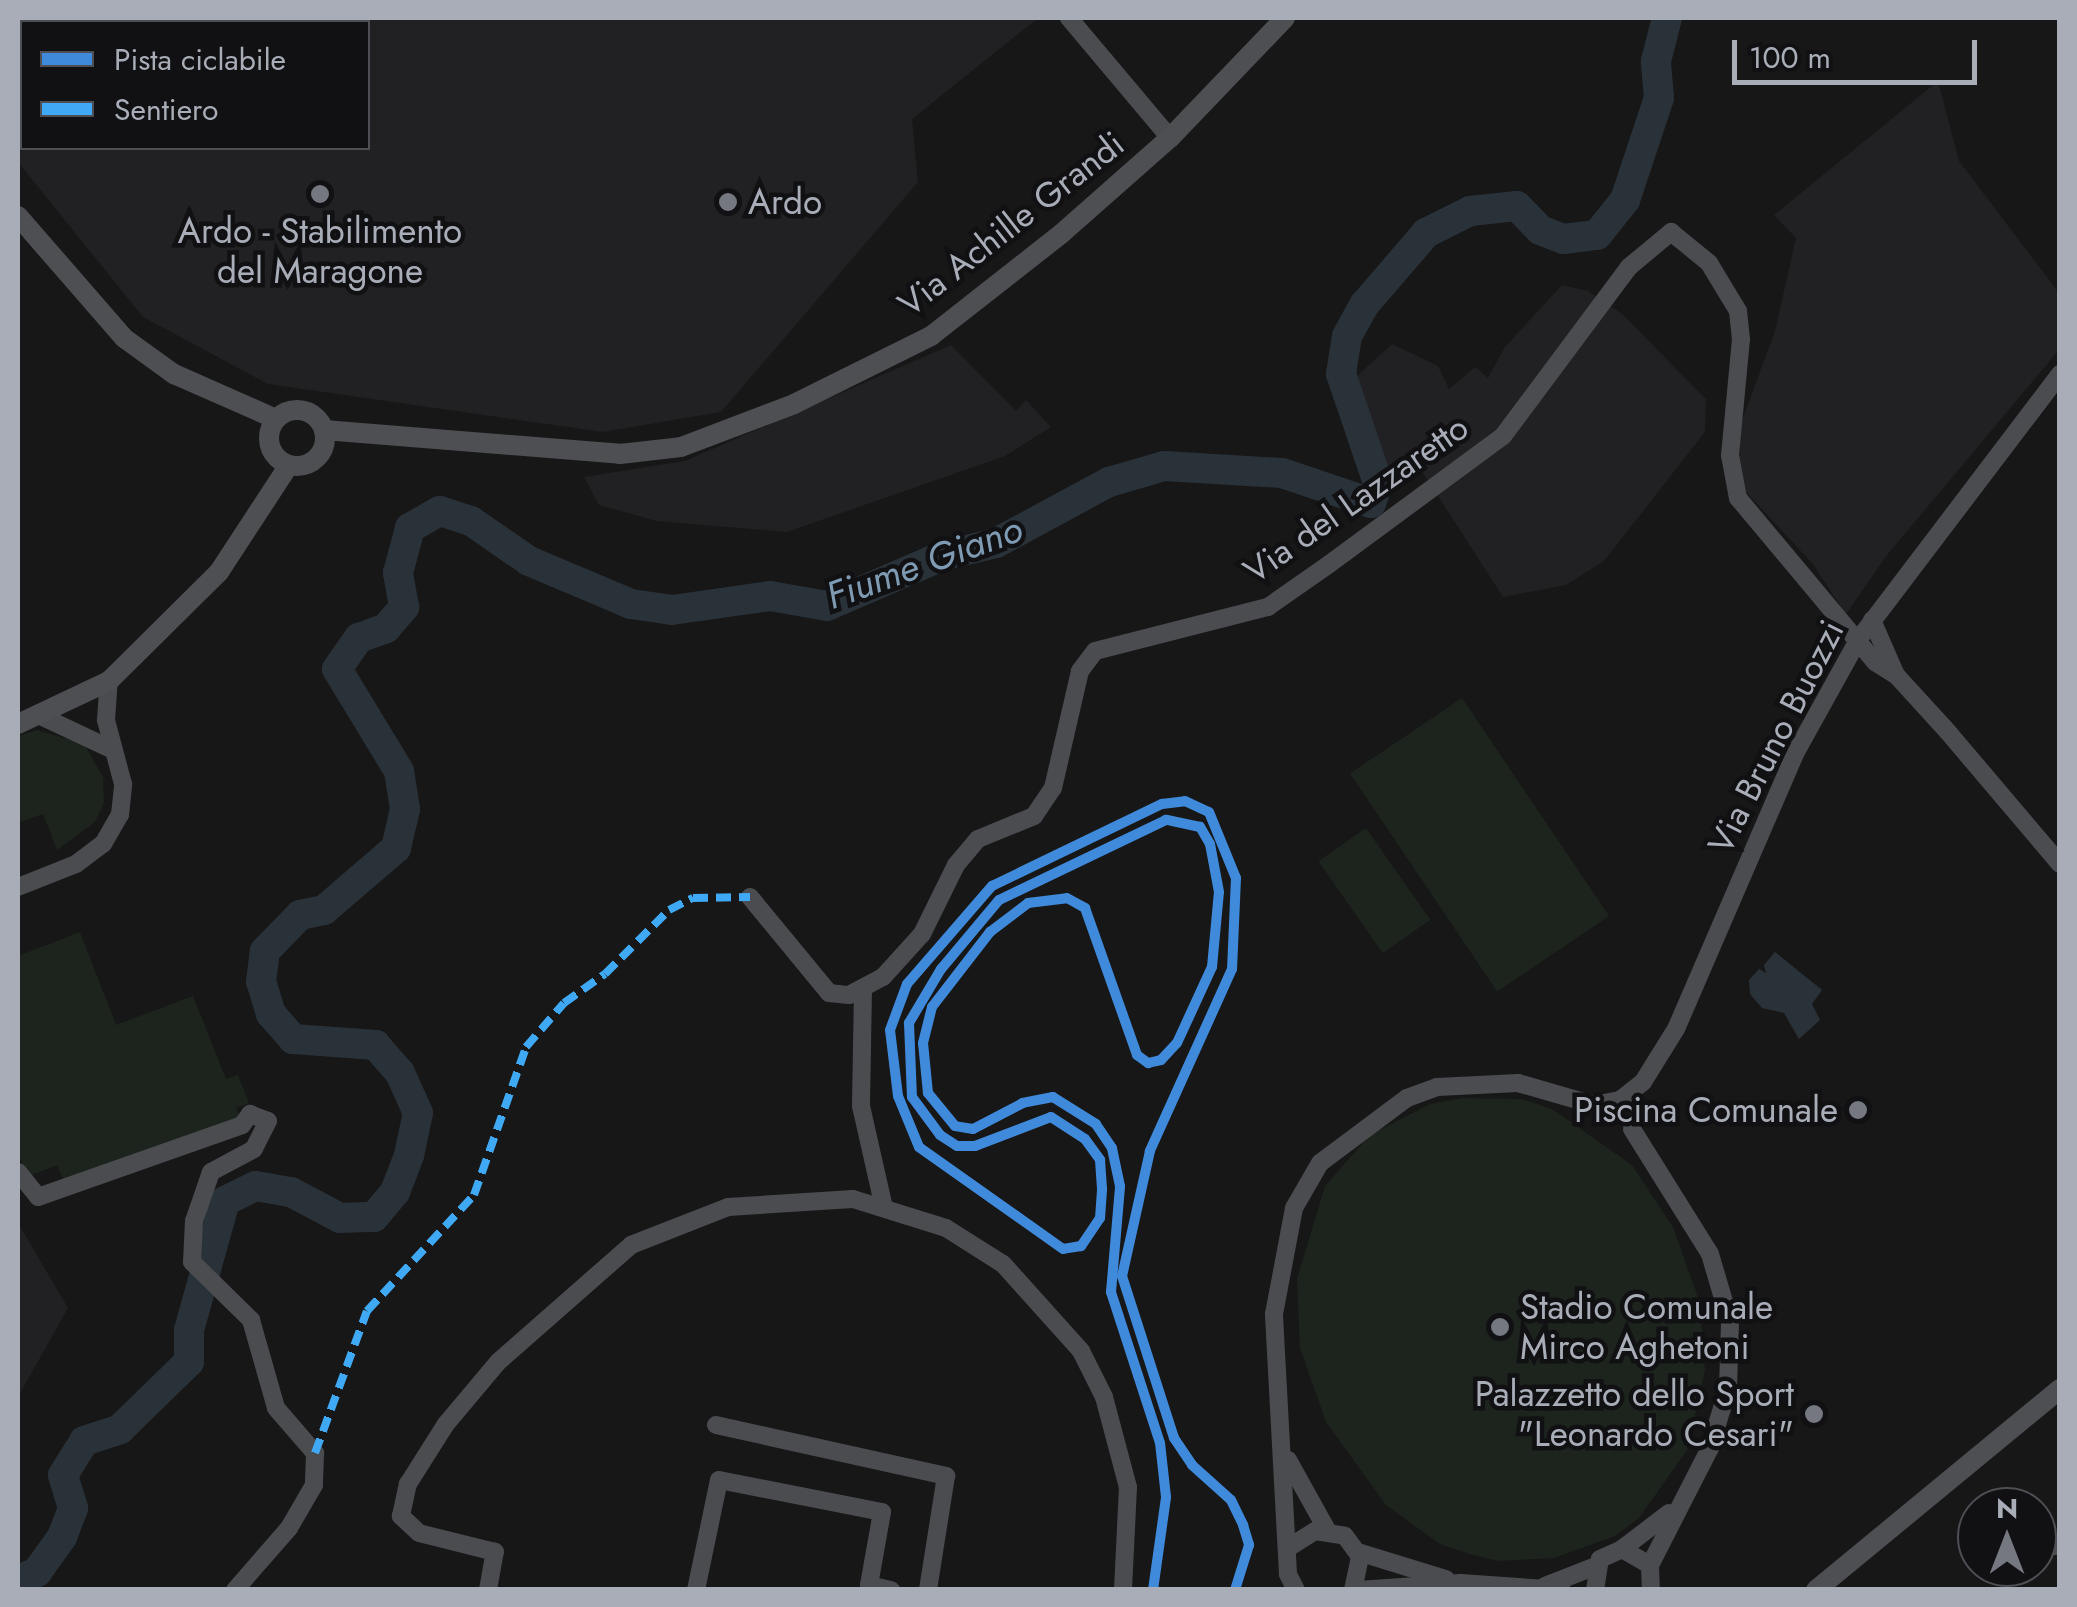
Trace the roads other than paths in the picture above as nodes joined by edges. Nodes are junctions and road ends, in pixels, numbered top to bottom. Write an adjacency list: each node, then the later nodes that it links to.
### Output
1 (1068, 18): 3 (street)
2 (1285, 18): 3 (main road, Via Achille Grandi)
3 (1170, 138): 7 (main road, Via Achille Grandi)
4 (18, 216): 6 (main road)
5 (2060, 374): 9 (street, Via Bruno Buozzi)
6 (276, 419): 7 (main road, Via Achille Grandi); 8 (main road)
7 (324, 430): 8 (main road)
8 (288, 465): 12 (main road)
9 (1872, 620): 10 (street, Via Bruno Buozzi); 11 (street)
10 (1858, 640): 11 (street); 19 (street, Via del Lazzaretto); 25 (street, Via Bruno Buozzi)
11 (1896, 675): 16 (street)
12 (109, 681): 13 (main road); 15 (street)
13 (43, 717): 14 (main road); 15 (street)
14 (18, 724)
15 (109, 748): 17 (street)
16 (2060, 864)
17 (18, 887)
18 (750, 897): 19 (street)
19 (862, 989): 22 (street)
20 (1632, 1129): 26 (street)
21 (18, 1172): 37 (street)
22 (883, 1204): 38 (street); 41 (street)
23 (2060, 1388): 47 (main road)
24 (716, 1426): 36 (street)
25 (1286, 1456): 27 (street); 30 (street)
26 (1674, 1510): 28 (street); 31 (street)
27 (1327, 1530): 29 (street); 30 (street)
28 (1622, 1549): 31 (street); 32 (street)
29 (1358, 1552): 33 (street); 44 (street)
30 (1289, 1554): 42 (street); 43 (street)
31 (1650, 1565): 35 (street)
32 (1596, 1566): 34 (street); 46 (street)
33 (1461, 1583): 34 (street); 44 (street)
34 (1538, 1588): 45 (street)
35 (1653, 1588)
36 (933, 1589)
37 (235, 1590)
38 (488, 1590)
39 (696, 1590): 40 (street)
40 (891, 1590)
41 (1123, 1590)
42 (1278, 1590)
43 (1296, 1590)
44 (1356, 1590)
45 (1562, 1590)
46 (1595, 1590)
47 (1816, 1590)

